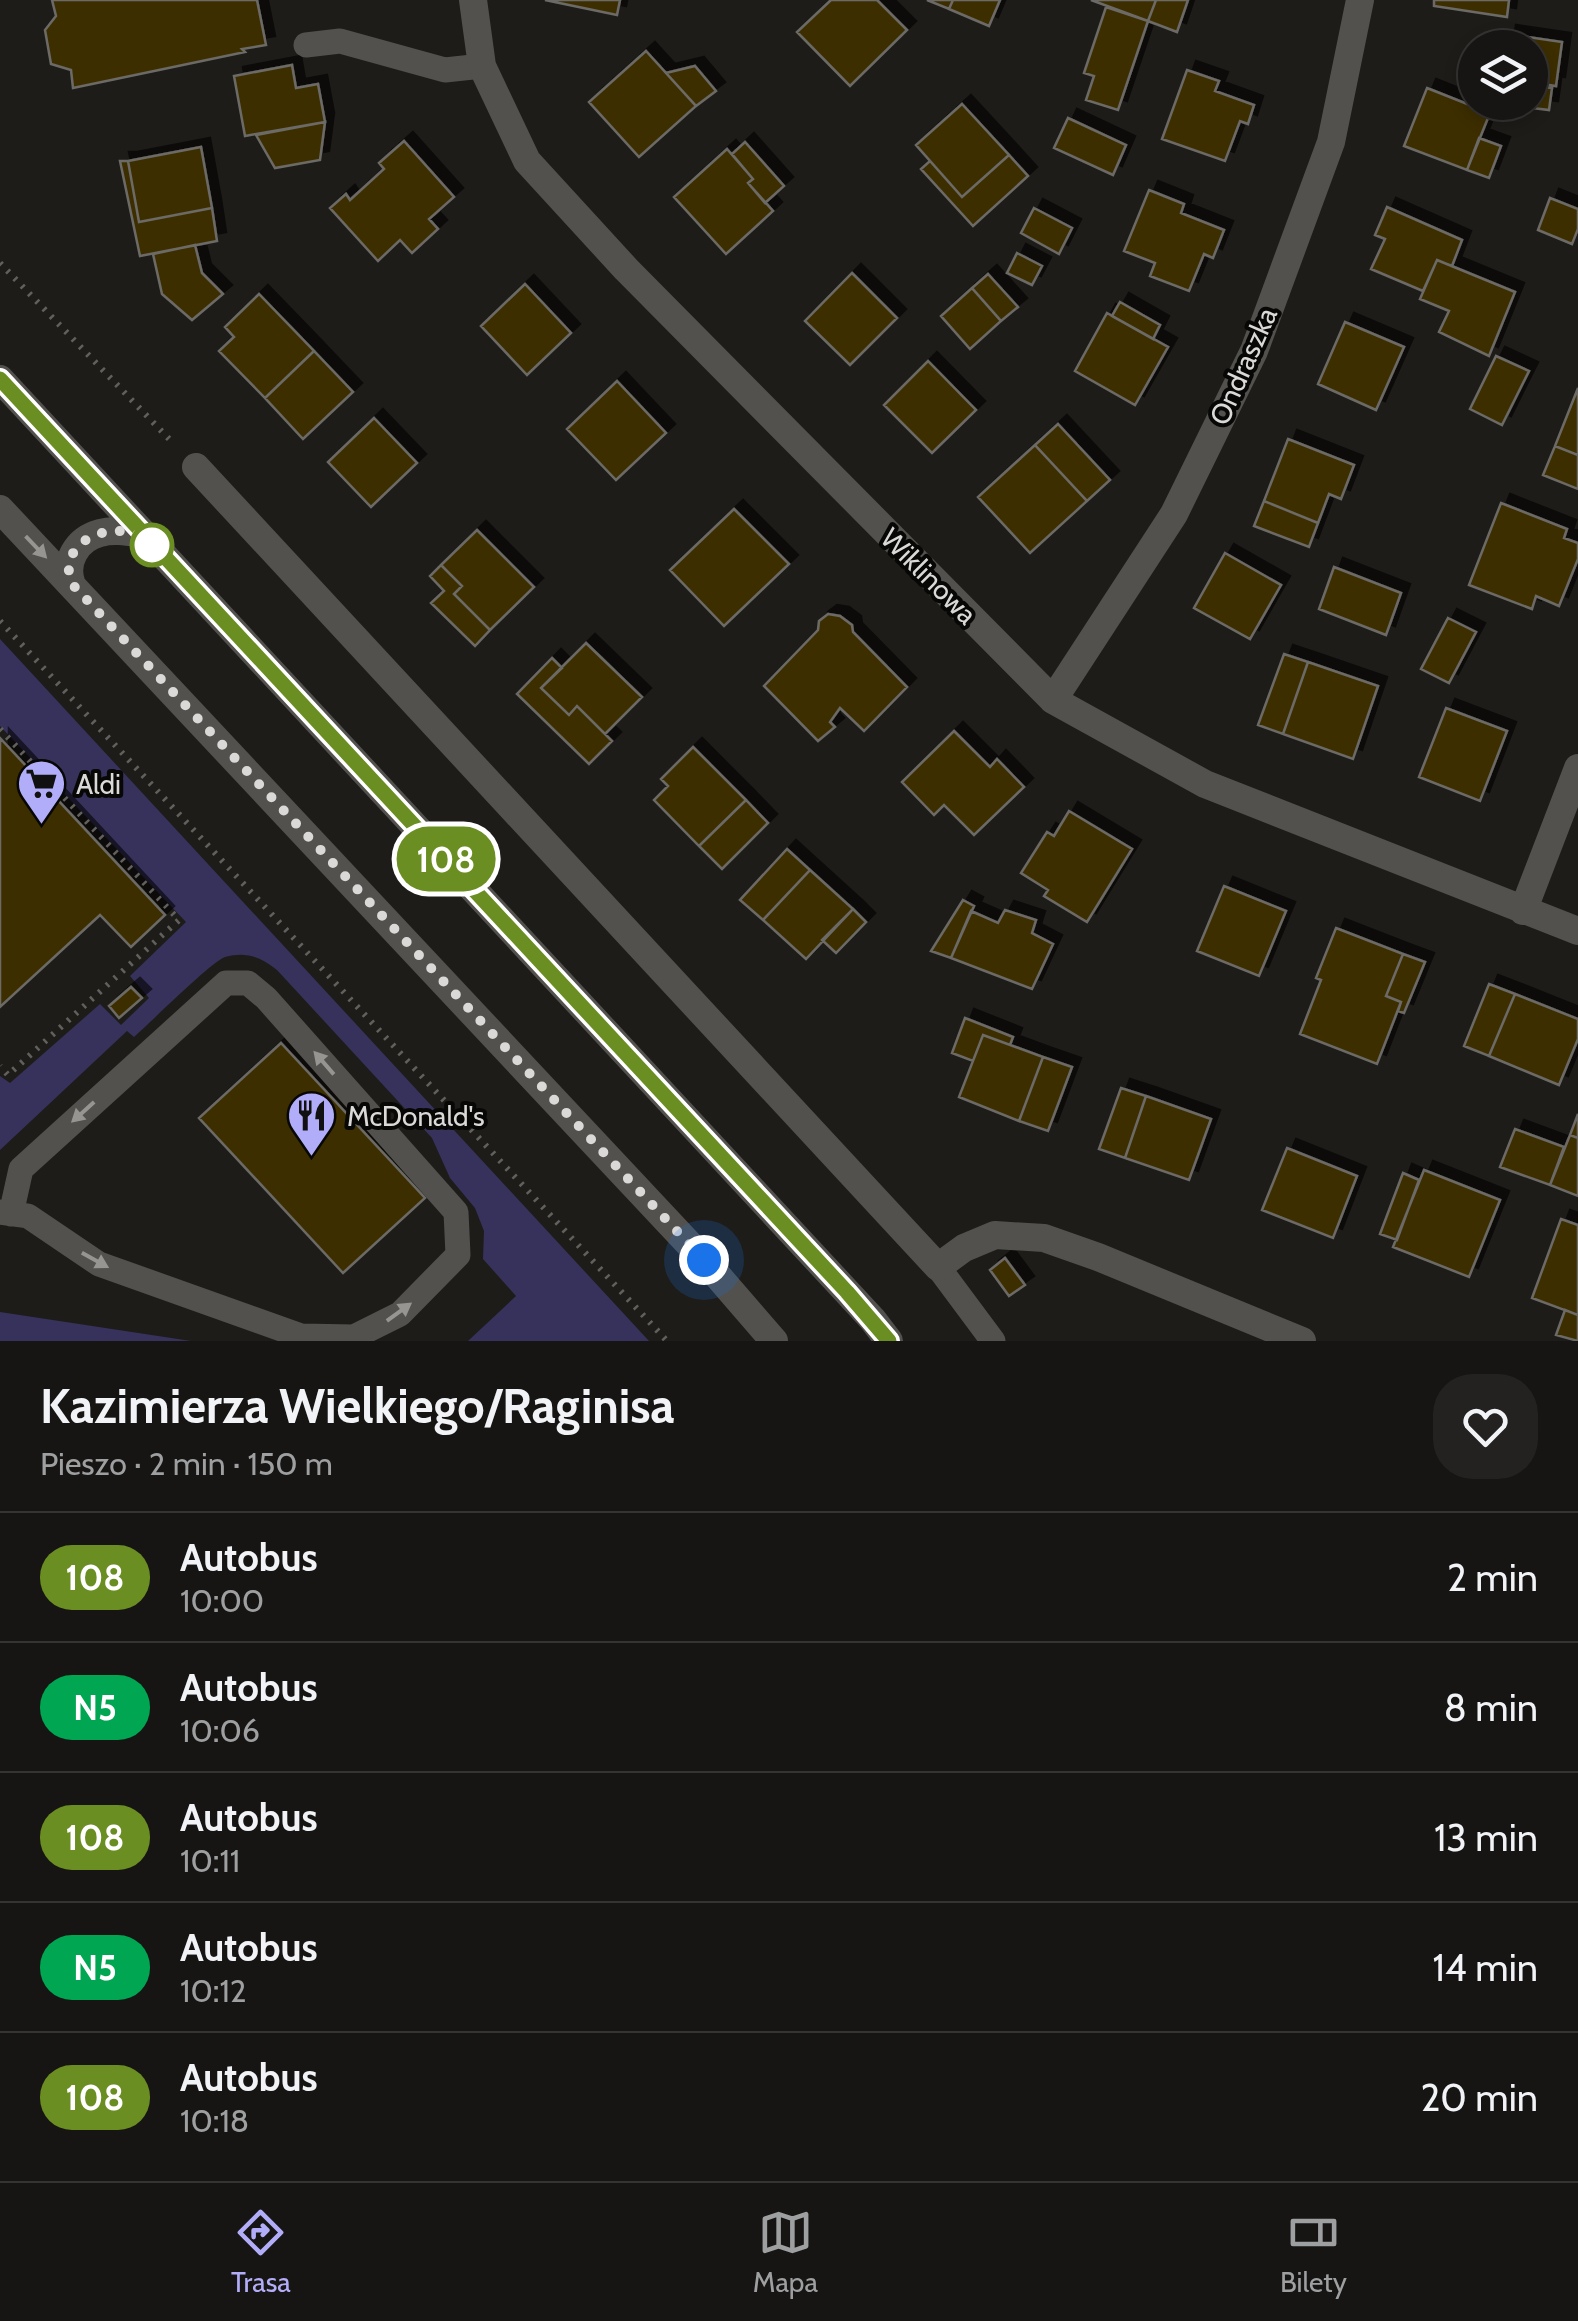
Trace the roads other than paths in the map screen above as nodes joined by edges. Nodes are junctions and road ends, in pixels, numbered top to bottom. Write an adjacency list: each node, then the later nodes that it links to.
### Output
1 (473, 0): 4 (street, Wiklinowa)
2 (1360, 0): 10 (street, Ondraszka)
3 (306, 45): 4 (lane)
4 (482, 66): 10 (street, Wiklinowa)
5 (0, 379): 8 (street)
6 (196, 467): 15 (street)
7 (0, 509): 9 (street, one-way to 9)
8 (142, 534): 9 (street); 17 (street)
9 (72, 584): 16 (street)
10 (1053, 700): 12 (street, Wiklinowa)
11 (1578, 768): 12 (street)
12 (1523, 911): 13 (street, Wiklinowa)
13 (1578, 931)
14 (5, 1213): 14 (lane, one-way to 14)
15 (938, 1266): 18 (lane); 19 (street)
16 (774, 1341)
17 (889, 1341)
18 (994, 1341)
19 (1302, 1341)

